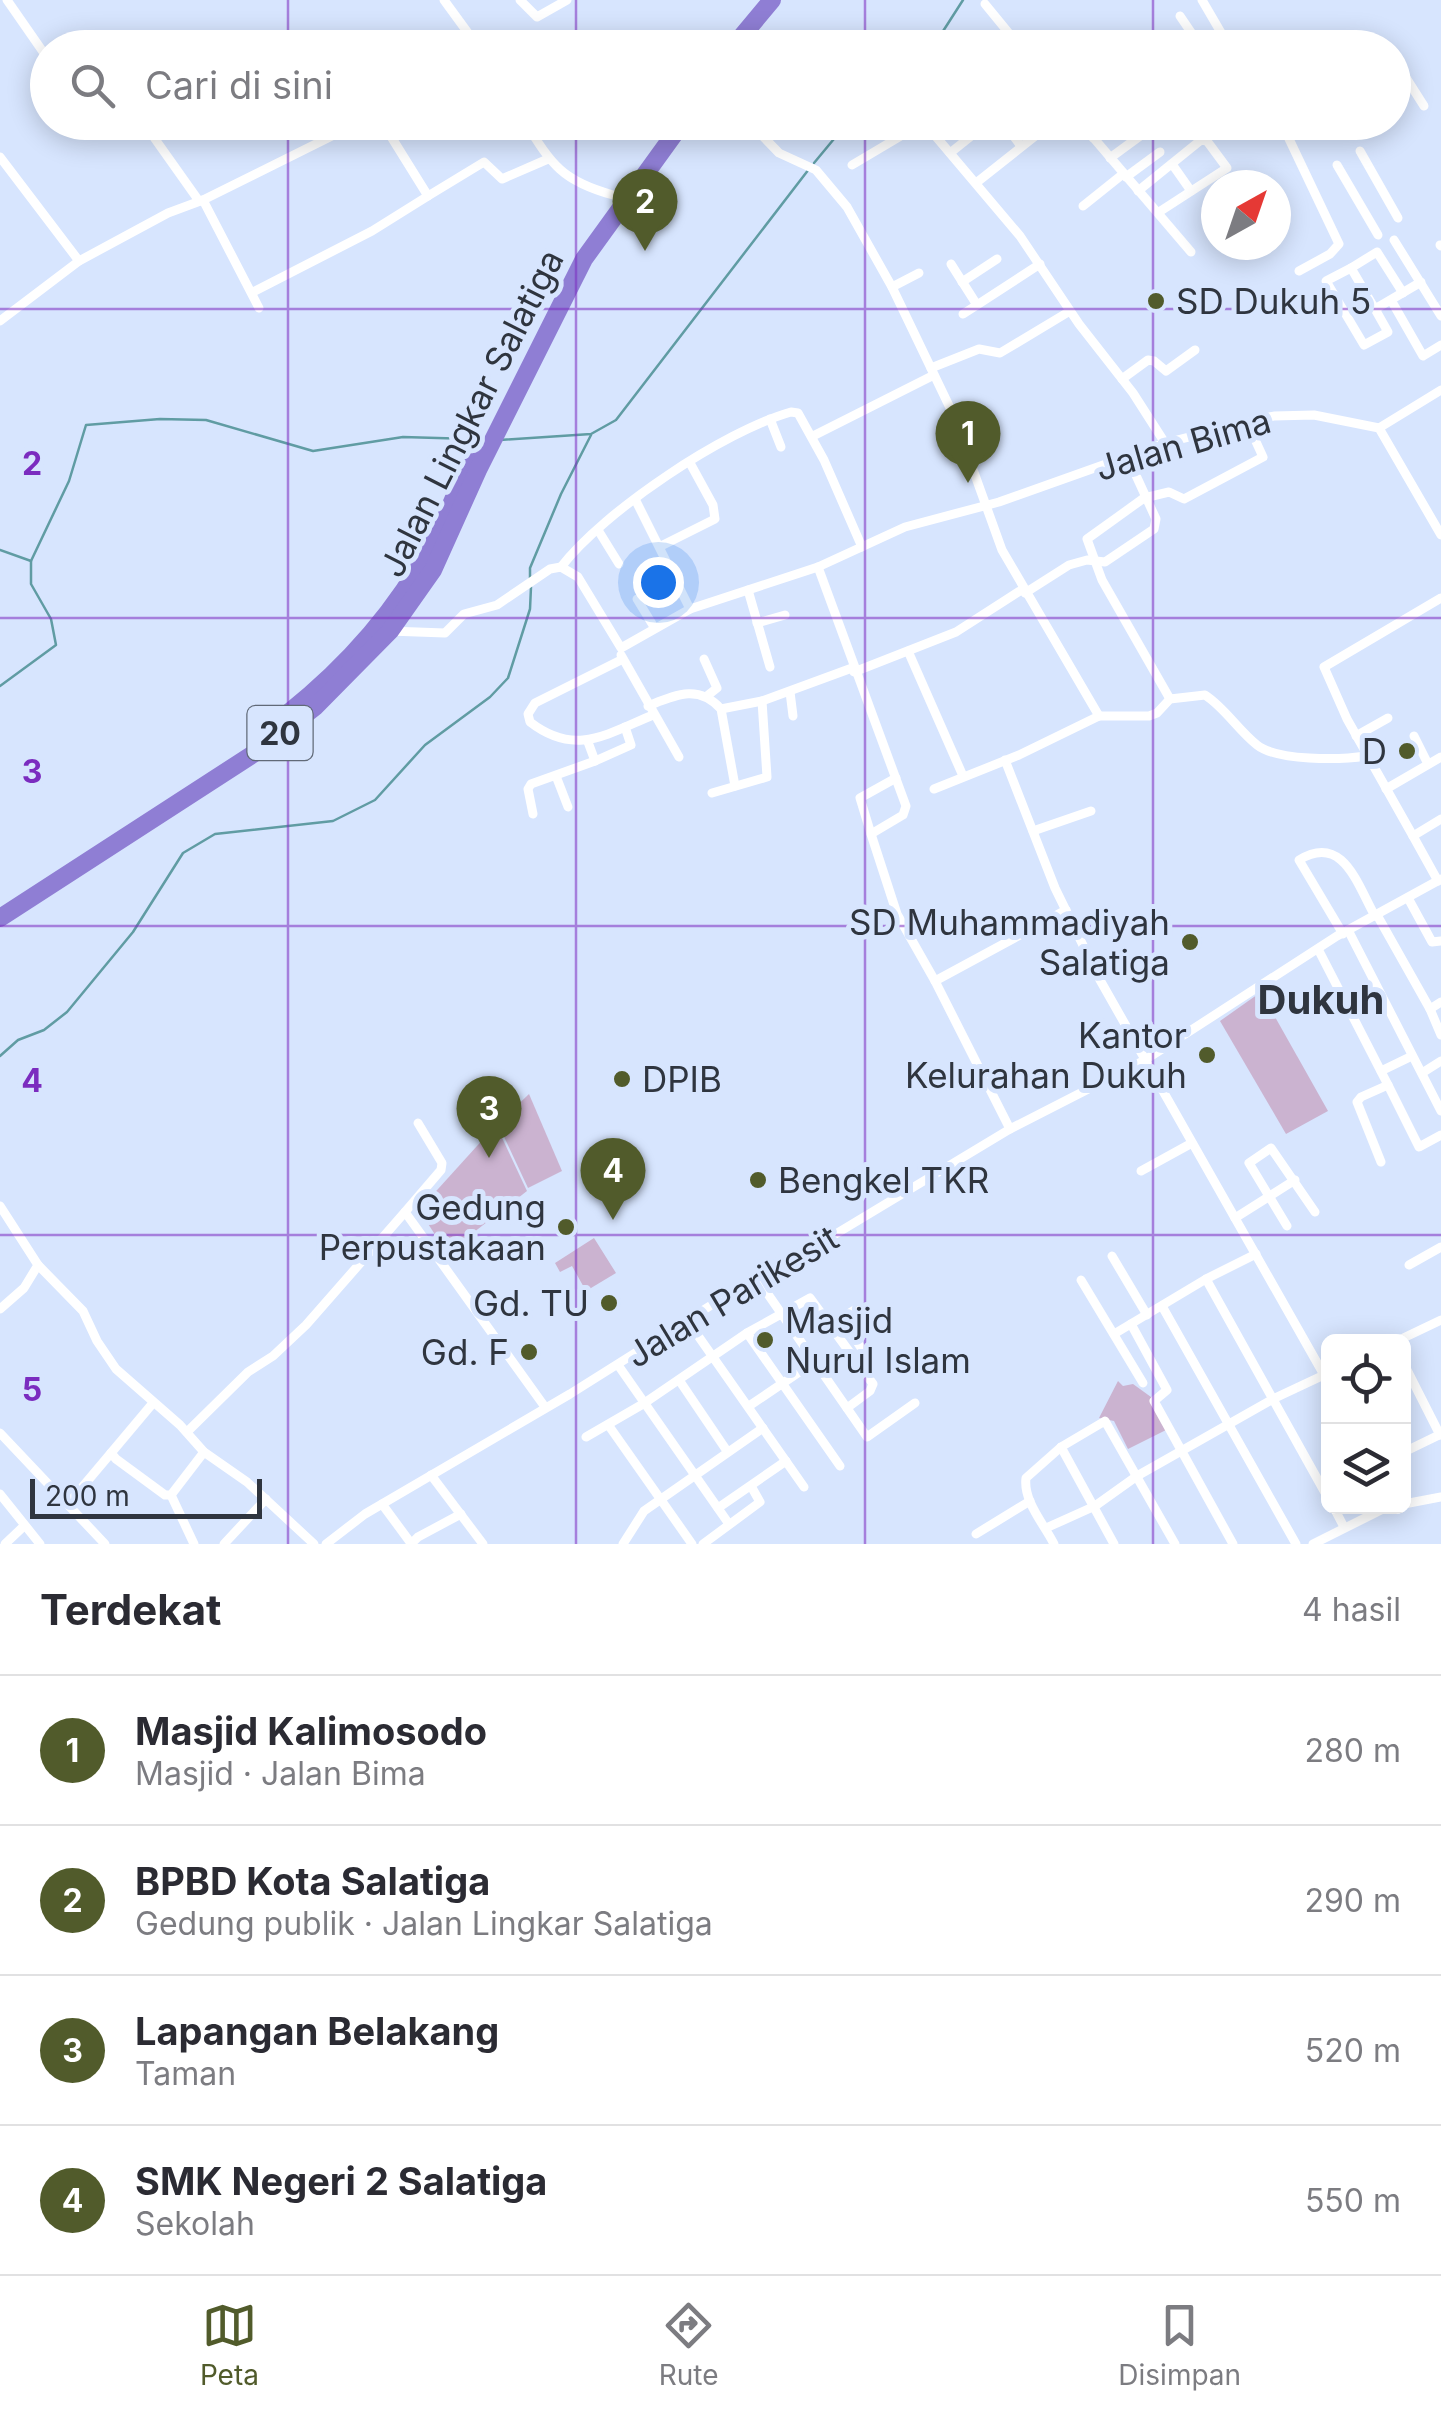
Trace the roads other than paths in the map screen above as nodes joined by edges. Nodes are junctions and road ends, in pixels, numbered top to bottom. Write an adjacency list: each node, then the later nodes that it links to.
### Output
1 (7, 0): 16 (street)
2 (444, 0): 10 (street)
3 (520, 0): 7 (street)
4 (772, 0): 11 (highway)
5 (784, 0): 12 (highway)
6 (1202, 0): 15 (street)
7 (562, 1)
8 (986, 4): 13 (street)
9 (1180, 16): 14 (street)
10 (466, 30)
11 (747, 30)
12 (760, 30)
13 (1007, 30)
14 (1189, 30)
15 (1218, 30)
16 (30, 33)
17 (1411, 86): 18 (street)
18 (1424, 106)
19 (156, 140): 50 (street)
20 (323, 140): 50 (street)
21 (393, 140): 49 (street)
22 (536, 140): 38 (street)
23 (661, 140): 43 (highway, Jalan Lingkar Salatiga / 20)
24 (766, 140): 66 (street)
25 (895, 140): 42 (street)
26 (939, 140): 35 (street)
27 (966, 140): 35 (street)
28 (1017, 140): 33 (street)
29 (1030, 140): 33 (street)
30 (1094, 140): 39 (street)
31 (1135, 140): 39 (street)
32 (1290, 140): 62 (street)
33 (1022, 146): 45 (street)
34 (1360, 151): 53 (street)
35 (950, 152): 45 (street)
36 (1160, 152): 44 (street)
37 (0, 156): 58 (street)
38 (548, 158): 48 (street); 49 (street)
39 (1110, 158): 44 (street)
40 (1172, 164): 46 (street); 47 (street); 47 (street)
41 (1338, 164): 54 (street)
42 (852, 166)
43 (638, 172): 48 (highway, Jalan Lingkar Salatiga / 20); 82 (highway, Jalan Lingkar Salatiga / 20)
44 (1125, 176): 46 (street); 51 (street)
45 (976, 183): 60 (street)
46 (1138, 191): 52 (street)
47 (1191, 191): 52 (street)
48 (613, 195): 82 (highway, Jalan Lingkar Salatiga / 20)
49 (428, 196): 67 (street)
50 (201, 200): 58 (street); 67 (street)
51 (1083, 206)
52 (1159, 212): 56 (street)
53 (1398, 218)
54 (1378, 235)
55 (1394, 240): 65 (street)
56 (1192, 252)
57 (997, 259): 64 (street)
58 (79, 261): 76 (street)
59 (951, 264): 64 (street)
60 (1040, 264): 70 (street); 73 (street)
61 (1352, 268): 68 (street); 72 (street); 72 (street)
62 (1299, 271)
63 (920, 272): 66 (street)
64 (962, 282): 70 (street)
65 (1421, 282): 68 (street); 74 (street)
66 (892, 287): 79 (street)
67 (252, 292): 71 (street)
68 (1403, 293): 69 (street)
69 (1391, 300): 72 (street); 77 (street)
70 (977, 305): 75 (street)
71 (259, 308)
72 (1376, 309)
73 (1070, 311): 79 (street); 80 (street)
74 (1440, 313)
75 (962, 314)
76 (0, 320)
77 (1441, 345)
78 (1195, 350): 80 (street)
79 (932, 371): 86 (street); 93 (street)
80 (1122, 379): 87 (street)
81 (1441, 390): 85 (street)
82 (499, 418): 110 (highway, Jalan Lingkar Salatiga / 20)
83 (770, 420): 86 (street); 88 (street); 90 (street)
84 (1247, 422): 85 (street, Jalan Bima); 87 (street, Jalan Bima); 91 (street)
85 (1379, 428): 95 (street)
86 (813, 436): 97 (street)
87 (1164, 444): 89 (street, Jalan Bima)
88 (781, 447)
89 (1128, 458): 91 (street); 93 (street, Jalan Bima)
90 (690, 463): 92 (street); 96 (street)
91 (1144, 498): 98 (street); 98 (street)
92 (635, 499): 94 (street); 96 (street)
93 (986, 506): 97 (street, Jalan Bima); 103 (street)
94 (598, 530): 99 (street); 100 (street)
95 (1440, 530)
96 (662, 546): 106 (street)
97 (862, 546): 101 (street, Jalan Bima)
98 (1096, 561): 103 (street); 119 (street)
99 (619, 564)
100 (561, 566): 110 (street); 111 (street)
101 (818, 567): 102 (street, Jalan Bima); 116 (street)
102 (748, 590): 106 (street, Jalan Bima); 108 (street)
103 (1024, 591): 112 (street); 124 (street)
104 (1441, 598): 127 (street)
105 (637, 599): 109 (street)
106 (690, 609): 109 (street, Jalan Bima)
107 (785, 615): 108 (street)
108 (757, 623): 115 (street)
109 (654, 627): 111 (street, Jalan Bima)
110 (384, 628): 154 (highway, Jalan Lingkar Salatiga / 20); 157 (highway, Jalan Lingkar Salatiga / 20)
111 (621, 648): 114 (street)
112 (908, 652): 116 (street); 137 (street)
113 (704, 659): 118 (street)
114 (621, 660): 122 (street); 129 (street)
115 (770, 667)
116 (853, 670): 117 (street); 138 (street)
117 (790, 692): 120 (street); 123 (street)
118 (706, 696): 121 (street); 122 (street)
119 (1170, 699): 124 (street); 130 (street)
120 (762, 701): 121 (street); 139 (street)
121 (721, 708): 139 (street)
122 (650, 711): 126 (street); 132 (street)
123 (793, 716)
124 (1099, 716): 133 (street)
125 (1388, 718): 127 (street)
126 (624, 727): 129 (street); 134 (street)
127 (1356, 736): 130 (street)
128 (1414, 736): 135 (street)
129 (588, 742): 134 (street)
130 (1366, 756): 141 (street)
131 (1441, 757): 135 (street)
132 (680, 758)
133 (1005, 760): 137 (street); 147 (street)
134 (595, 761): 136 (street)
135 (1428, 764): 141 (street)
136 (556, 776): 143 (street); 145 (street)
137 (963, 776): 140 (street)
138 (896, 778): 148 (street); 148 (street)
139 (735, 786): 142 (street)
140 (934, 789)
141 (1386, 789): 149 (street)
142 (712, 793)
143 (568, 807)
144 (1091, 810): 147 (street)
145 (533, 814)
146 (1441, 819): 149 (street)
147 (1033, 831): 155 (street)
148 (871, 834): 161 (street)
149 (1413, 836): 152 (street)
150 (1292, 849): 151 (street)
151 (1299, 860): 156 (street); 158 (street)
152 (1440, 880): 153 (street, Jalan Parikesit)
153 (1408, 898): 156 (street, Jalan Parikesit); 159 (street)
154 (0, 906)
155 (1066, 910): 161 (street); 166 (street)
156 (1376, 915): 158 (street, Jalan Parikesit); 163 (street)
157 (0, 918)
158 (1346, 932): 160 (street, Jalan Parikesit); 165 (street)
159 (1441, 941)
160 (1318, 949): 166 (street, Jalan Parikesit); 168 (street)
161 (935, 982): 175 (street)
162 (1441, 1002): 163 (street)
163 (1430, 1009): 164 (street)
164 (1441, 1036)
165 (1412, 1056): 168 (street); 169 (street)
166 (1145, 1060): 175 (street, Jalan Parikesit); 177 (street)
167 (1441, 1061): 169 (street)
168 (1381, 1070): 171 (street)
169 (1422, 1073): 172 (street)
170 (1441, 1083): 172 (street)
171 (1388, 1085): 176 (street); 178 (street)
172 (1430, 1089): 173 (street)
173 (1441, 1111)
174 (418, 1123): 183 (street)
175 (1010, 1129): 192 (street, Jalan Parikesit)
176 (1441, 1135)
177 (1192, 1143): 179 (street); 185 (street)
178 (1382, 1162)
179 (1141, 1171)
180 (1295, 1180): 181 (street); 181 (street); 184 (street)
181 (1269, 1197): 185 (street); 186 (street)
182 (0, 1206): 190 (street)
183 (405, 1212): 221 (street); 226 (street)
184 (1315, 1212)
185 (1235, 1218): 188 (street)
186 (1286, 1226)
187 (1441, 1247): 191 (street)
188 (1256, 1254): 193 (street); 210 (street)
189 (1112, 1256): 199 (street)
190 (38, 1265): 197 (street); 218 (street)
191 (1409, 1265)
192 (756, 1277): 198 (street); 200 (street, Jalan Parikesit)
193 (1206, 1279): 195 (street); 216 (street)
194 (1081, 1280): 205 (street)
195 (1162, 1306): 199 (street); 223 (street)
196 (856, 1308): 202 (street)
197 (0, 1309)
198 (781, 1314): 202 (street); 204 (street); 208 (street)
199 (1147, 1314): 203 (street)
200 (688, 1320): 207 (street); 209 (street, Jalan Parikesit)
201 (1441, 1320): 206 (street)
202 (836, 1321): 222 (street)
203 (1131, 1324): 205 (street); 233 (street)
204 (747, 1333): 207 (street); 215 (street)
205 (1114, 1334): 214 (street)
206 (1411, 1334)
207 (712, 1355): 212 (street); 220 (street)
208 (814, 1362): 215 (street); 222 (street)
209 (618, 1365): 219 (street); 221 (street, Jalan Parikesit)
210 (1321, 1368)
211 (1411, 1378): 228 (street)
212 (679, 1380): 219 (street); 232 (street)
213 (1321, 1381): 216 (street)
214 (1143, 1383)
215 (782, 1384): 220 (street); 237 (street)
216 (1275, 1398): 223 (street); 241 (street)
217 (915, 1403): 222 (street)
218 (152, 1404): 226 (street); 235 (street)
219 (643, 1404): 224 (street); 238 (street)
220 (749, 1406): 225 (street)
221 (545, 1408): 239 (street, Jalan Parikesit)
222 (850, 1412)
223 (1229, 1424): 233 (street); 279 (street)
224 (609, 1426): 229 (street); 248 (street)
225 (763, 1428): 232 (street); 236 (street)
226 (187, 1432): 234 (street)
227 (0, 1433): 251 (street)
228 (1440, 1434): 231 (street)
229 (586, 1437)
230 (1061, 1447): 240 (street); 249 (street); 253 (street)
231 (1411, 1448)
232 (727, 1450): 238 (street)
233 (1183, 1450): 240 (street); 278 (street)
234 (204, 1452): 245 (street); 247 (street)
235 (111, 1454): 245 (street); 251 (street)
236 (786, 1462): 242 (street); 243 (street)
237 (840, 1466)
238 (694, 1473): 248 (street); 254 (street)
239 (431, 1475): 252 (street, Jalan Parikesit); 255 (street)
240 (1137, 1476): 253 (street); 277 (street)
241 (1321, 1485)
242 (750, 1486): 254 (street); 258 (street)
243 (804, 1487)
244 (0, 1494): 259 (street)
245 (171, 1495): 267 (street)
246 (1441, 1497): 250 (street)
247 (266, 1498): 268 (street); 269 (street)
248 (661, 1498): 272 (street); 273 (street)
249 (1030, 1501): 261 (street); 262 (street)
250 (1411, 1503)
251 (68, 1504): 266 (street)
252 (382, 1504): 263 (street); 270 (street, Jalan Parikesit)
253 (1095, 1506): 261 (street); 276 (street)
254 (718, 1508): 258 (street)
255 (460, 1514): 263 (street); 271 (street)
256 (1337, 1514): 260 (street)
257 (1371, 1514): 260 (street)
258 (729, 1524): 274 (street)
259 (24, 1526): 264 (street); 265 (street)
260 (1344, 1526): 280 (street)
261 (1046, 1528): 275 (street)
262 (976, 1534)
263 (410, 1543)
264 (4, 1544)
265 (40, 1544)
266 (104, 1544)
267 (194, 1544)
268 (224, 1544)
269 (314, 1544)
270 (326, 1544)
271 (483, 1544)
272 (623, 1544)
273 (692, 1544)
274 (703, 1544)
275 (1054, 1544)
276 (1114, 1544)
277 (1175, 1544)
278 (1233, 1544)
279 (1296, 1544)
280 (1313, 1544)

